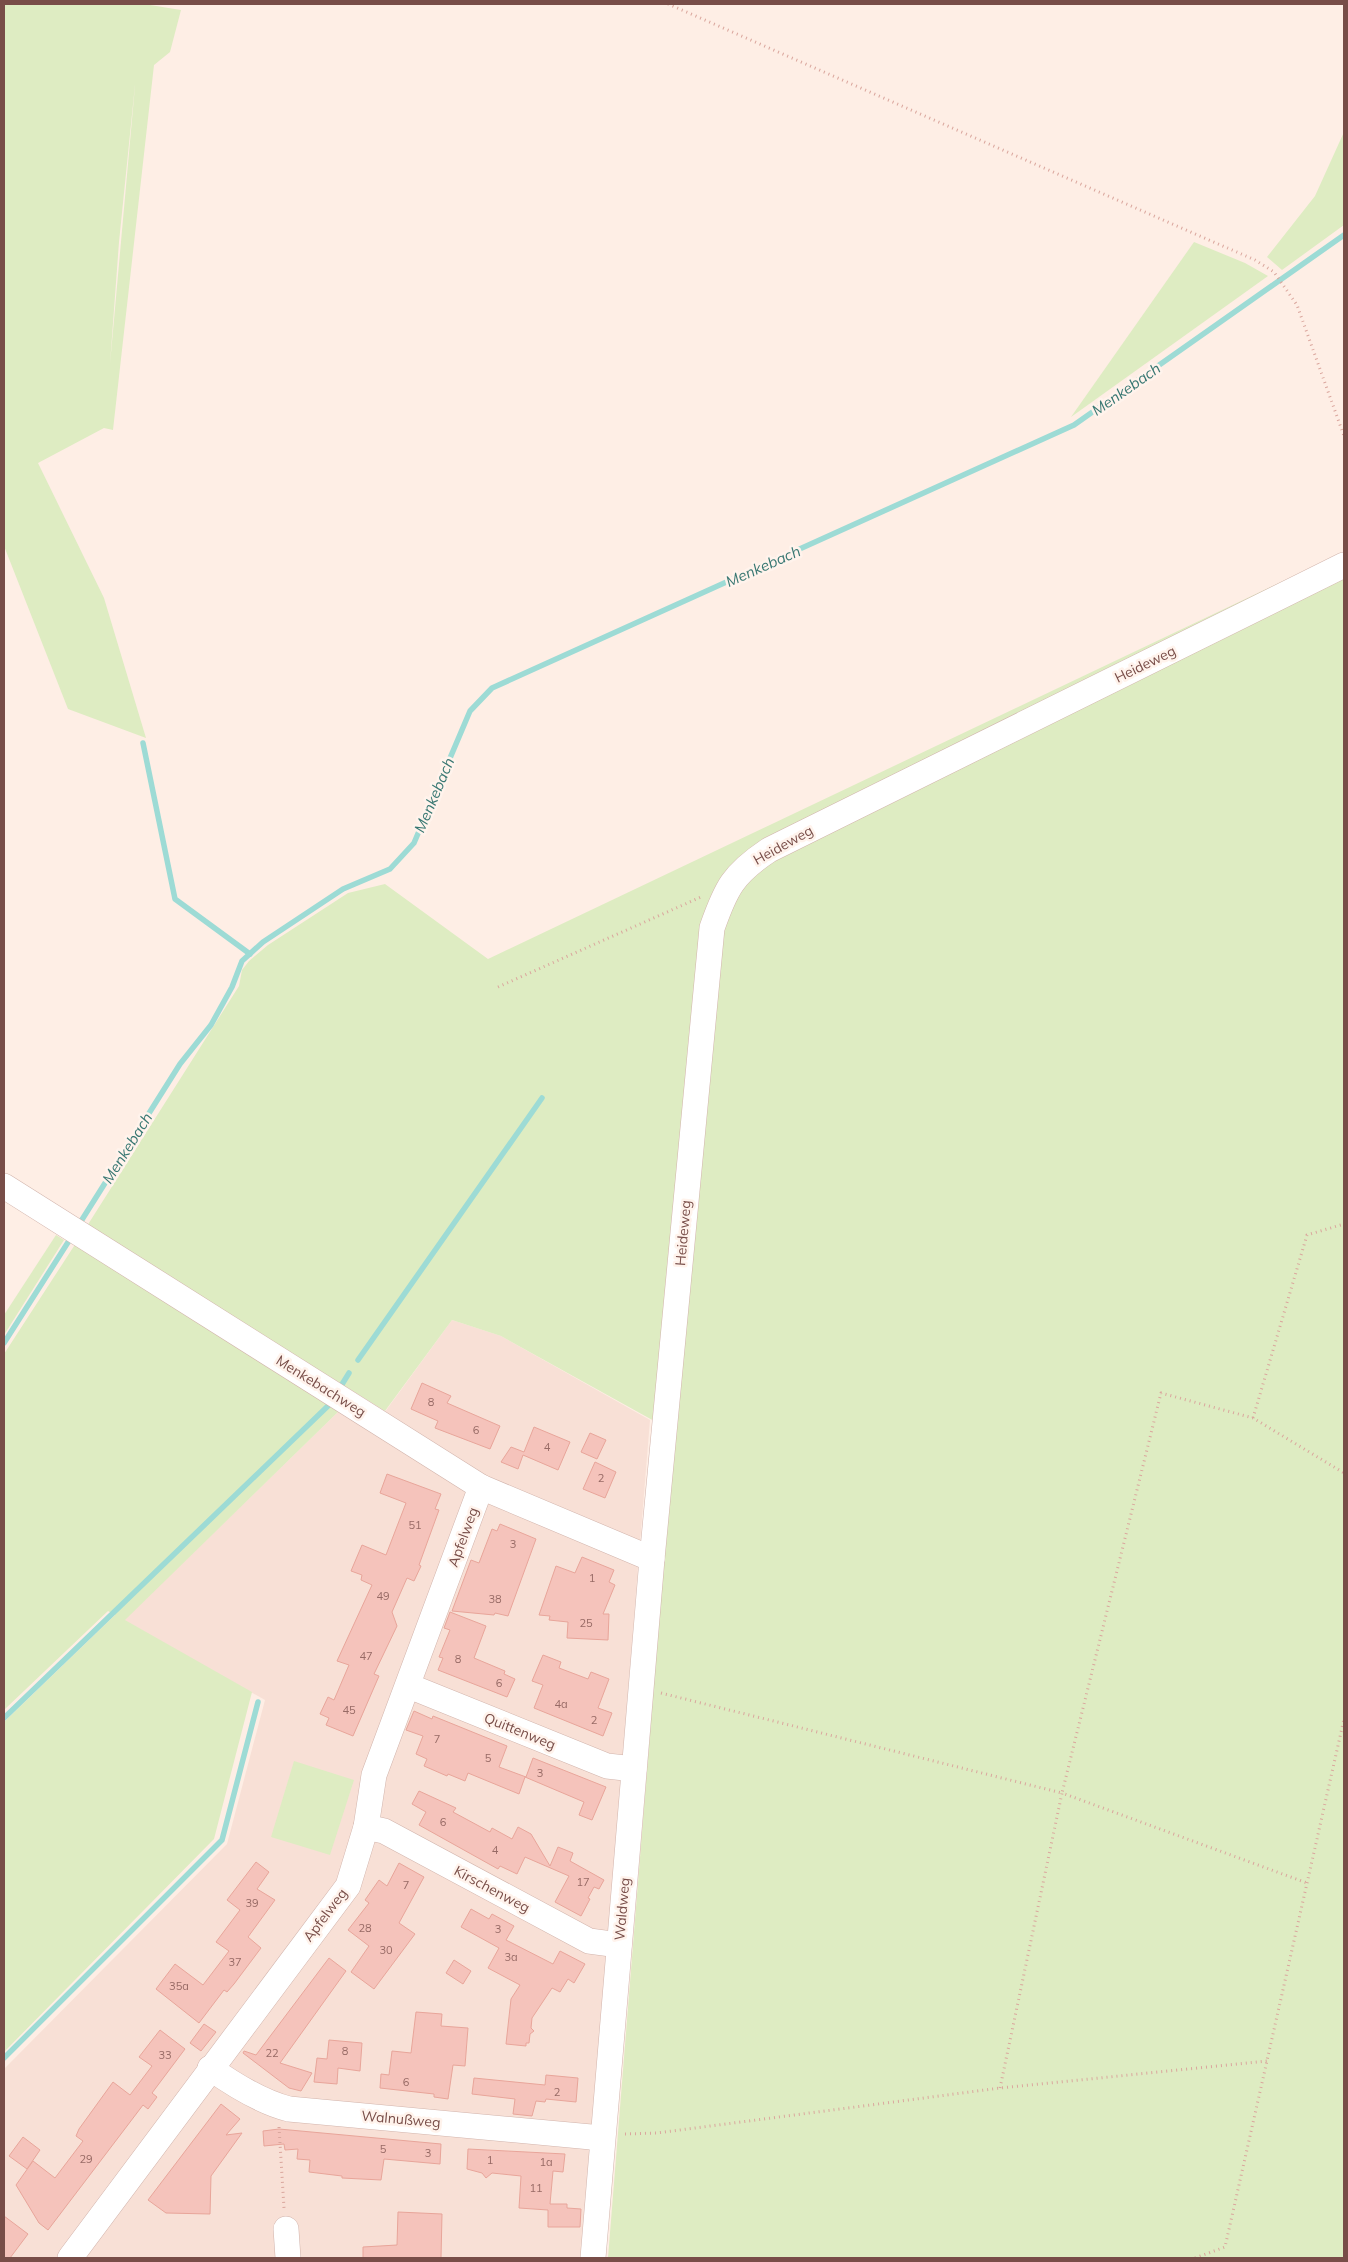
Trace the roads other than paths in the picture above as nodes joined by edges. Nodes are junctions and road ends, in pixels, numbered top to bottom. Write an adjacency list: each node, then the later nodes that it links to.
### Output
1 (1344, 565): 4 (street, Heideweg)
2 (4, 1186): 3 (street, Menkebachweg)
3 (481, 1487): 4 (street, Menkebachweg); 5 (street, Apfelweg)
4 (652, 1559): 6 (street, Waldweg)
5 (409, 1686): 6 (street, Quittenweg); 7 (street, Apfelweg)
6 (634, 1769): 8 (street, Waldweg)
7 (366, 1827): 8 (street, Kirschenweg); 9 (street, Apfelweg)
8 (620, 1945): 10 (street, Waldweg)
9 (210, 2068): 10 (street, Walnußweg); 12 (street, Apfelweg)
10 (602, 2138): 14 (street, Waldweg)
11 (286, 2229): 13 (street)
12 (70, 2258)
13 (288, 2258)
14 (593, 2258)

